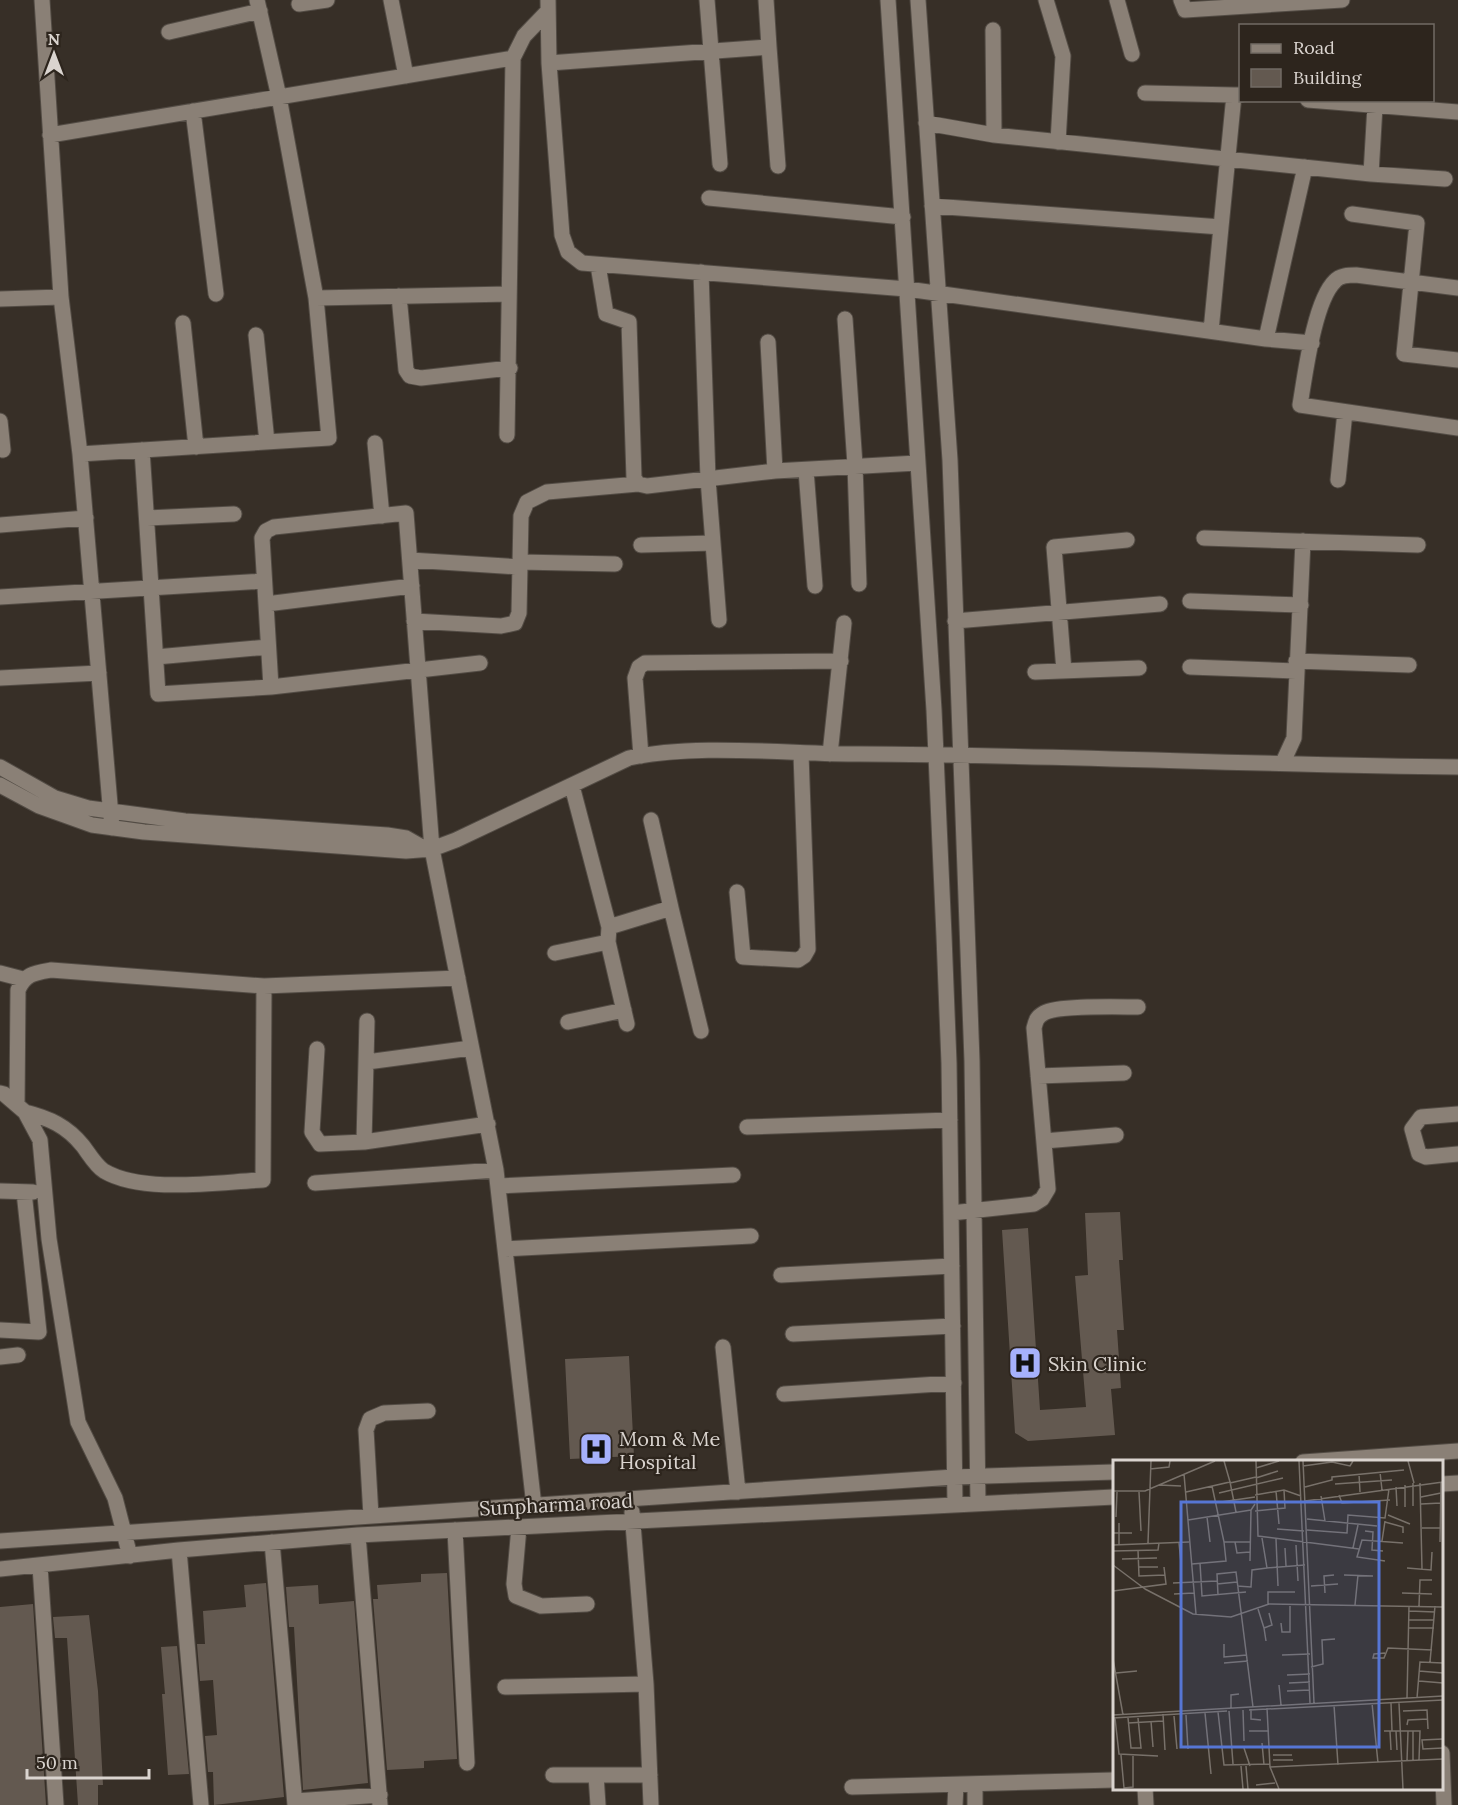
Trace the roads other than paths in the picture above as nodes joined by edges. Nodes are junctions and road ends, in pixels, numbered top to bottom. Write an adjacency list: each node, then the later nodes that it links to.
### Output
1 (42, 0): 31 (street)
2 (327, 0): 12 (street)
3 (391, 0): 22 (street)
4 (707, 0): 18 (street)
5 (766, 0): 17 (street)
6 (888, 0): 43 (street)
7 (918, 0): 30 (street)
8 (1046, 0): 33 (street)
9 (1117, 0): 19 (street)
10 (1181, 0): 11 (street)
11 (1342, 0)
12 (298, 4)
13 (259, 5): 16 (street); 25 (street)
14 (548, 6): 20 (street); 21 (street)
15 (993, 30): 32 (street)
16 (169, 32)
17 (769, 47): 18 (street); 36 (street)
18 (711, 51): 21 (street); 35 (street)
19 (1132, 54)
20 (513, 58): 22 (street); 51 (street)
21 (549, 63): 45 (street)
22 (406, 76): 25 (street)
23 (1144, 93): 24 (street)
24 (1237, 95): 34 (street)
25 (279, 97): 28 (street); 56 (street)
26 (1330, 102): 27 (street)
27 (1375, 106): 29 (street); 38 (street)
28 (193, 111): 31 (street); 50 (street)
29 (1458, 112)
30 (926, 123): 32 (street); 41 (street)
31 (50, 135): 54 (street)
32 (994, 135): 33 (street)
33 (1058, 142): 34 (street)
34 (1227, 159): 37 (street); 44 (street)
35 (720, 164)
36 (778, 166)
37 (1305, 167): 38 (street); 61 (street)
38 (1371, 174): 39 (street)
39 (1445, 179)
40 (709, 198): 43 (street)
41 (932, 206): 44 (street); 52 (street)
42 (1352, 214): 47 (street)
43 (903, 217): 49 (street)
44 (1221, 227): 59 (street)
45 (598, 265): 46 (street); 82 (street)
46 (701, 272): 49 (street); 80 (street)
47 (1411, 283): 48 (street); 63 (street); 64 (street)
48 (1458, 288)
49 (907, 289): 52 (street); 76 (street)
50 (216, 294)
51 (509, 294): 53 (street); 65 (street)
52 (937, 295): 59 (street); 111 (street)
53 (399, 296): 56 (street); 65 (street)
54 (61, 297): 55 (street); 75 (street)
55 (0, 298)
56 (316, 298): 70 (street)
57 (845, 319): 77 (street)
58 (183, 323): 72 (street)
59 (1211, 332): 61 (street)
60 (256, 335): 70 (street)
61 (1266, 339): 63 (street)
62 (768, 342): 79 (street)
63 (1312, 343): 66 (street)
64 (1458, 360)
65 (510, 368): 69 (street)
66 (1345, 412): 68 (street); 81 (street)
67 (0, 421): 73 (street)
68 (1458, 428)
69 (507, 435)
70 (267, 442): 72 (street)
71 (375, 443): 84 (street)
72 (196, 447): 74 (street)
73 (3, 450)
74 (142, 450): 75 (street); 86 (street)
75 (80, 454): 85 (street)
76 (917, 463): 77 (street); 129 (street)
77 (855, 465): 78 (street); 98 (street)
78 (807, 470): 79 (street); 100 (street)
79 (775, 471): 80 (street)
80 (708, 479): 82 (street); 91 (street)
81 (1338, 480)
82 (638, 484): 95 (street)
83 (234, 514): 86 (street)
84 (382, 516): 94 (street); 97 (street)
85 (86, 518): 87 (street); 102 (street)
86 (147, 518): 101 (street)
87 (0, 525)
88 (1204, 538): 90 (street)
89 (1127, 540): 108 (street)
90 (1303, 541): 93 (street); 107 (street)
91 (713, 543): 92 (street); 110 (street)
92 (641, 545)
93 (1418, 545)
94 (410, 560): 95 (street); 99 (street)
95 (520, 564): 96 (street); 109 (street)
96 (615, 564)
97 (264, 582): 101 (street); 105 (street)
98 (859, 584)
99 (412, 586): 105 (street); 109 (street)
100 (815, 586)
101 (151, 588): 102 (street); 114 (street)
102 (92, 592): 103 (street); 124 (street)
103 (0, 597)
104 (1190, 601): 107 (street)
105 (266, 604): 113 (street)
106 (1160, 604): 108 (street)
107 (1301, 605): 118 (street)
108 (1059, 613): 111 (street); 122 (street)
109 (414, 621): 121 (street)
110 (719, 621)
111 (955, 621): 130 (street)
112 (844, 623): 115 (street)
113 (268, 647): 114 (street); 126 (street)
114 (156, 657): 126 (street)
115 (840, 661): 128 (street); 131 (street)
116 (480, 663): 121 (street)
117 (1408, 665): 118 (street)
118 (1296, 666): 119 (street); 132 (street)
119 (1190, 667)
120 (1138, 668): 122 (street)
121 (418, 670): 126 (street); 140 (street)
122 (1065, 671): 123 (street)
123 (1035, 672)
124 (99, 673): 125 (street); 137 (street)
125 (0, 678)
126 (271, 687)
127 (801, 754): 128 (street); 131 (street); 141 (street)
128 (830, 754): 129 (street)
129 (936, 755): 130 (street); 161 (street)
130 (959, 755): 132 (street); 174 (street)
131 (641, 756): 136 (street)
132 (1283, 762): 134 (street)
133 (0, 767): 137 (street)
134 (1458, 767)
135 (0, 785): 139 (street)
136 (572, 786): 140 (street); 143 (street)
137 (110, 812): 139 (street); 140 (street)
138 (651, 820): 142 (street)
139 (112, 828): 140 (street)
140 (430, 850): 146 (street)
141 (737, 892)
142 (671, 908): 143 (street); 152 (street)
143 (609, 934): 144 (street); 151 (street)
144 (555, 953)
145 (0, 973): 147 (street)
146 (458, 978): 148 (street); 154 (street)
147 (23, 979): 148 (street); 159 (street)
148 (264, 986): 159 (street)
149 (1138, 1007): 157 (street)
150 (367, 1021): 155 (street)
151 (568, 1022)
152 (701, 1031)
153 (317, 1048): 166 (street)
154 (471, 1048): 155 (street); 162 (street)
155 (367, 1062): 166 (street)
156 (1124, 1073): 157 (street)
157 (1038, 1076): 165 (street)
158 (0, 1094): 159 (street)
159 (21, 1109): 173 (street)
160 (1458, 1114): 167 (street)
161 (950, 1120): 163 (street); 175 (street)
162 (488, 1124): 166 (street); 169 (street)
163 (747, 1127)
164 (1116, 1135): 165 (street)
165 (1044, 1141): 174 (street)
166 (364, 1142)
167 (1458, 1154)
168 (733, 1175): 169 (street)
169 (497, 1178): 170 (street); 177 (street)
170 (315, 1183)
171 (0, 1191): 172 (street)
172 (24, 1192): 173 (street); 181 (street)
173 (45, 1192): 207 (street)
174 (974, 1212): 175 (street); 194 (street)
175 (951, 1213): 178 (street)
176 (752, 1236): 177 (street)
177 (505, 1249): 202 (street)
178 (952, 1266): 179 (street); 180 (street)
179 (781, 1275)
180 (953, 1326): 182 (street); 186 (street)
181 (0, 1329)
182 (793, 1334)
183 (723, 1347): 197 (street)
184 (18, 1355): 185 (street)
185 (0, 1357)
186 (954, 1383): 187 (street); 193 (street)
187 (784, 1394)
188 (428, 1411): 203 (street)
189 (1458, 1451): 190 (street)
190 (1407, 1458): 191 (street)
191 (1338, 1460)
192 (1113, 1472): 194 (street, Sunpharma road)
193 (954, 1477): 194 (street, Sunpharma road); 197 (street, Sunpharma road); 201 (street)
194 (977, 1477): 200 (street)
195 (1458, 1483): 196 (street)
196 (1443, 1484)
197 (738, 1492): 199 (street, Sunpharma road)
198 (1113, 1497): 200 (street, Sunpharma road)
199 (631, 1499): 202 (street, Sunpharma road); 204 (street)
200 (978, 1504): 201 (street, Sunpharma road)
201 (955, 1505): 204 (street, Sunpharma road)
202 (534, 1506): 203 (street, Sunpharma road)
203 (371, 1516): 207 (street, Sunpharma road)
204 (633, 1521): 205 (street, Sunpharma road); 216 (street)
205 (519, 1527): 206 (street, Sunpharma road); 215 (street)
206 (455, 1530): 208 (street, Sunpharma road); 218 (street)
207 (124, 1532): 209 (street, Sunpharma road); 212 (street)
208 (358, 1535): 210 (street, Sunpharma road); 228 (street)
209 (0, 1541)
210 (272, 1542): 211 (street, Sunpharma road); 229 (street)
211 (179, 1550): 212 (street, Sunpharma road); 231 (street)
212 (130, 1556): 213 (street, Sunpharma road)
213 (40, 1566): 214 (street, Sunpharma road); 230 (street)
214 (0, 1569)
215 (587, 1604)
216 (646, 1684): 217 (street); 221 (street)
217 (505, 1687)
218 (467, 1763)
219 (553, 1775): 220 (street)
220 (596, 1775): 221 (street); 232 (street)
221 (650, 1775): 233 (street)
222 (1443, 1779): 237 (street)
223 (1113, 1780): 224 (street)
224 (975, 1784): 225 (street); 235 (street)
225 (956, 1785): 226 (street); 234 (street)
226 (852, 1787)
227 (1145, 1790): 236 (street)
228 (380, 1800): 229 (street)
229 (295, 1803)
230 (56, 1805)
231 (201, 1805)
232 (598, 1805)
233 (651, 1805)
234 (955, 1805)
235 (975, 1805)
236 (1146, 1805)
237 (1444, 1805)

